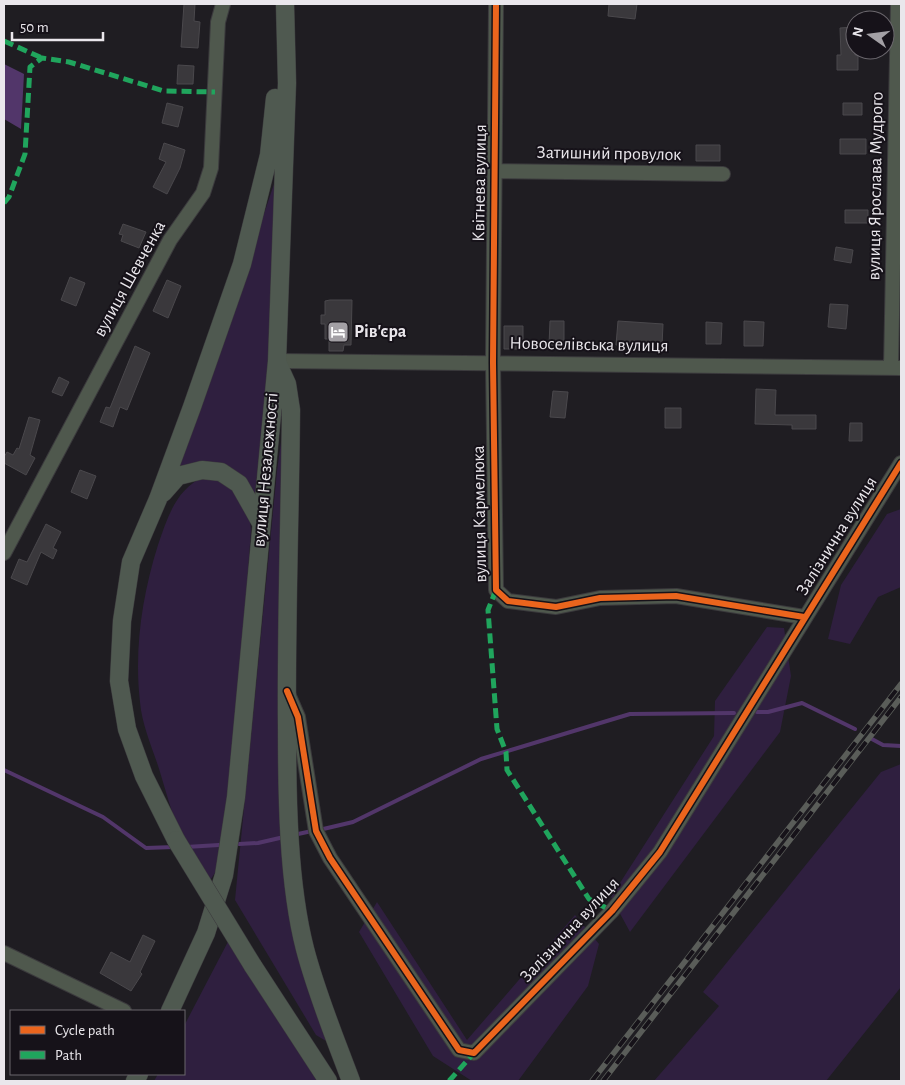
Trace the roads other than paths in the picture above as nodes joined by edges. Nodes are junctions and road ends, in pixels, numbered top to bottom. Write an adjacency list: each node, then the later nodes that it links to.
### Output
1 (223, 4): 13 (street, вулиця Шевченка)
2 (496, 4): 5 (street, Квітнева вулиця)
3 (898, 4): 9 (street, вулиця Ярослава Мудрого)
4 (285, 8): 7 (main road, вулиця Незалежності); 11 (main road)
5 (495, 171): 6 (street, Затишний провулок); 8 (street, Квітнева вулиця)
6 (723, 174)
7 (277, 361): 8 (street, Новоселівська вулиця); 12 (main road, вулиця Незалежності); 15 (main road)
8 (493, 363): 9 (street, Новоселівська вулиця); 14 (street, вулиця Кармелюка)
9 (896, 368)
10 (901, 463): 14 (street, Залізнична вулиця)
11 (158, 499): 12 (main road); 19 (main road, bridge)
12 (261, 523): 18 (main road, вулиця Незалежності)
13 (4, 554)
14 (804, 618): 15 (street, Залізнична вулиця)
15 (287, 691): 20 (main road)
16 (4, 953): 17 (street)
17 (122, 1010)
18 (170, 1010)
19 (328, 1081)
20 (351, 1081)

